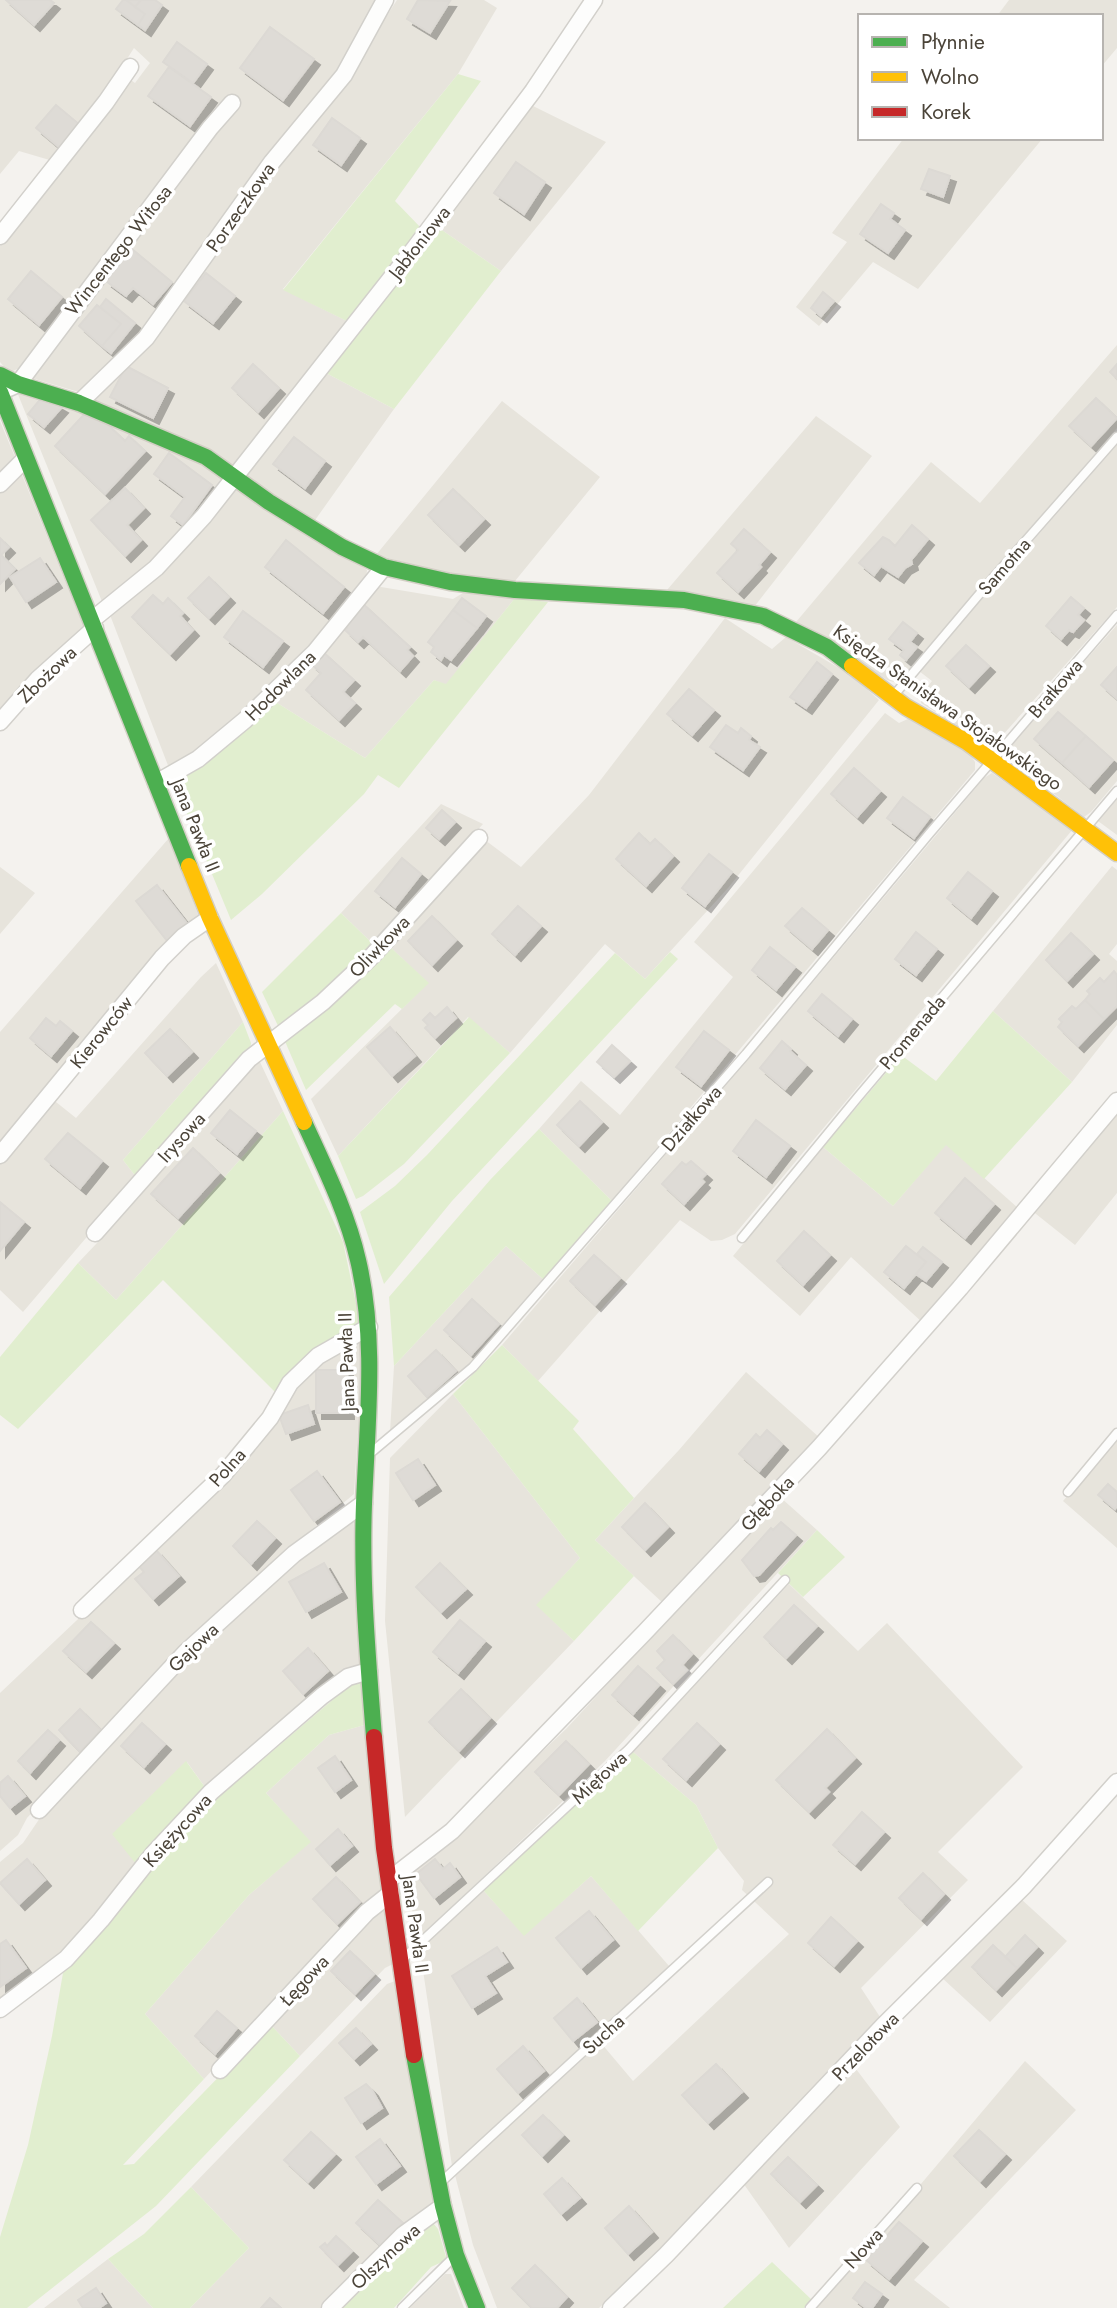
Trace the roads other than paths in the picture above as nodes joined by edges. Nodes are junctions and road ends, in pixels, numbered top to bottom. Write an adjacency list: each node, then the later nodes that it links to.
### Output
1 (385, 0): 9 (street, Porzeczkowa)
2 (594, 0): 12 (street, Jabłoniowa)
3 (130, 66): 5 (street)
4 (232, 103): 7 (street, Wincentego Witosa)
5 (0, 236)
6 (0, 375): 7 (street, Księdza Stanisława Stojałowskiego)
7 (18, 384): 8 (street, Wincentego Witosa); 9 (street, Księdza Stanisława Stojałowskiego)
8 (0, 392): 11 (street, Jana Pawła II)
9 (79, 403): 12 (street, Księdza Stanisława Stojałowskiego)
10 (1117, 437): 17 (lane, Samotna)
11 (26, 458): 13 (street); 16 (street, Jana Pawła II)
12 (233, 477): 14 (street, Księdza Stanisława Stojałowskiego); 16 (street, Jabłoniowa)
13 (0, 484)
14 (384, 567): 17 (street, Księdza Stanisława Stojałowskiego); 20 (street, Hodowlana)
15 (1117, 615): 19 (lane, Bratkowa)
16 (94, 624): 18 (street, Zbożowa); 20 (street, Jana Pawła II)
17 (893, 697): 19 (street, Księdza Stanisława Stojałowskiego)
18 (0, 722)
19 (992, 760): 22 (street, Księdza Stanisława Stojałowskiego); 33 (lane, Działkowa)
20 (156, 783): 25 (street, Jana Pawła II)
21 (1117, 791): 22 (lane, Promenada)
22 (1085, 829): 24 (street, Księdza Stanisława Stojałowskiego); 30 (lane, Promenada)
23 (479, 838): 26 (street, Oliwkowa)
24 (1117, 853)
25 (210, 918): 26 (street, Jana Pawła II); 28 (street, Kierowców)
26 (269, 1044): 29 (street, Irysowa); 31 (street, Jana Pawła II)
27 (1117, 1101): 42 (street, Głęboka)
28 (0, 1155)
29 (95, 1233)
30 (742, 1238)
31 (369, 1327): 33 (street, Jana Pawła II); 37 (street, Polna)
32 (1117, 1433): 34 (lane)
33 (368, 1455): 35 (street, Jana Pawła II)
34 (1068, 1492)
35 (364, 1503): 38 (street, Jana Pawła II); 40 (street, Gajowa)
36 (785, 1580): 43 (lane, Miętowa)
37 (82, 1610)
38 (369, 1671): 42 (street, Jana Pawła II); 44 (street, Księżycowa)
39 (1117, 1782): 53 (street, Przelotowa)
40 (39, 1810)
41 (768, 1882): 46 (lane, Sucha)
42 (390, 1887): 43 (street, Jana Pawła II); 45 (street, Łęgowa)
43 (400, 1961): 46 (street, Jana Pawła II)
44 (0, 2009)
45 (220, 2070)
46 (438, 2185): 48 (street, Jana Pawła II)
47 (917, 2188): 54 (lane, Nowa)
48 (443, 2206): 49 (street, Jana Pawła II); 50 (street, Olszynowa)
49 (456, 2255): 51 (lane); 52 (street, Jana Pawła II)
50 (330, 2308)
51 (402, 2308)
52 (477, 2308)
53 (611, 2308)
54 (810, 2308)

